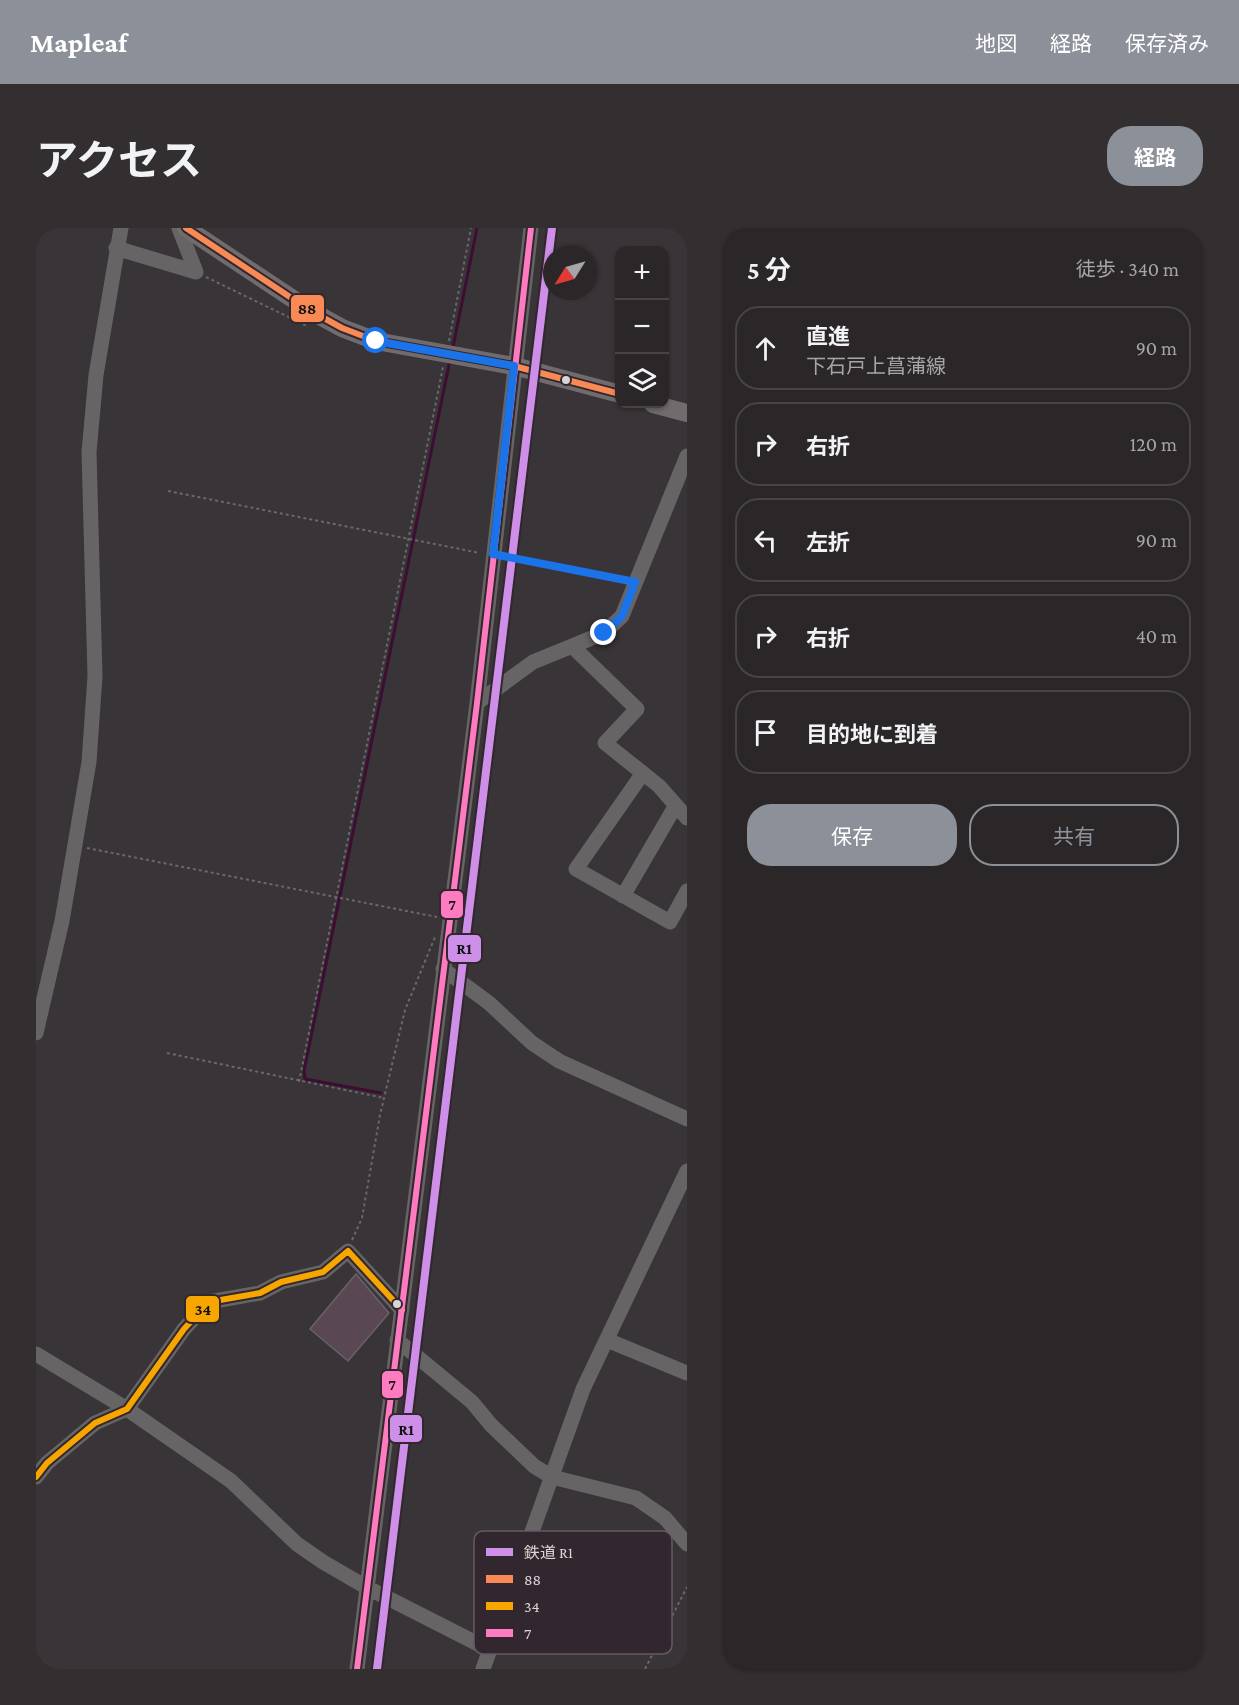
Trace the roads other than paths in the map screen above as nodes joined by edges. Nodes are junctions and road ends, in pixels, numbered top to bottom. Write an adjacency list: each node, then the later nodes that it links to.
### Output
1 (121, 228): 5 (street)
2 (180, 228): 5 (street)
3 (186, 228): 6 (main road)
4 (531, 228): 6 (street)
5 (116, 248): 19 (street)
6 (514, 366): 7 (main road); 12 (street)
7 (615, 393)
8 (668, 408): 9 (main road)
9 (687, 413)
10 (687, 456): 11 (street)
11 (573, 647): 12 (street); 13 (street)
12 (477, 703): 18 (street)
13 (643, 772): 14 (street); 17 (street)
14 (676, 805): 15 (street); 17 (street)
15 (687, 818)
16 (687, 891): 17 (street)
17 (623, 896)
18 (443, 969): 20 (street); 22 (street)
19 (36, 1033)
20 (687, 1119)
21 (687, 1171): 24 (street)
22 (402, 1310): 23 (street); 27 (street)
23 (397, 1340): 29 (street); 32 (street)
24 (607, 1340): 26 (street); 29 (street)
25 (36, 1354): 27 (street)
26 (687, 1373)
27 (127, 1409): 28 (street); 32 (street)
28 (36, 1477)
29 (552, 1477): 30 (street); 31 (street)
30 (532, 1531)
31 (687, 1544)
32 (366, 1587): 33 (street); 35 (street)
33 (474, 1642)
34 (487, 1654): 36 (street)
35 (357, 1669)
36 (483, 1669)

